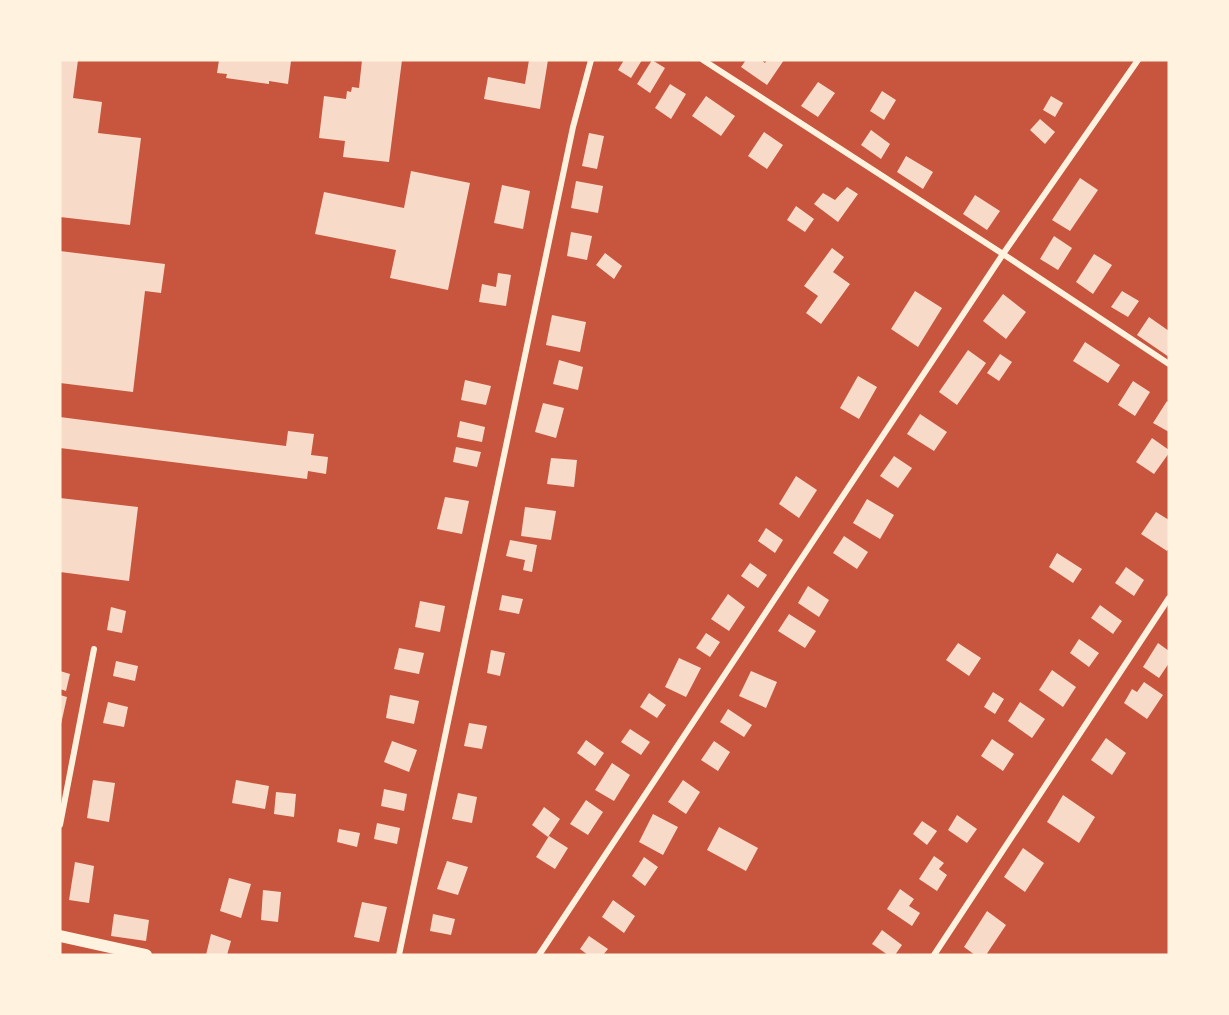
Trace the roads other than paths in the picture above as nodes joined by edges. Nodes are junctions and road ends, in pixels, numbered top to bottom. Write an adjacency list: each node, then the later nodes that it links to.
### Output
1 (591, 60): 11 (street)
2 (1138, 60): 4 (street)
3 (706, 61): 4 (street)
4 (1003, 254): 5 (street); 12 (street)
5 (1169, 364)
6 (1169, 598): 13 (street)
7 (94, 649): 8 (street)
8 (60, 825)
9 (60, 936): 10 (main road)
10 (146, 955)
11 (399, 955)
12 (539, 955)
13 (934, 955)

